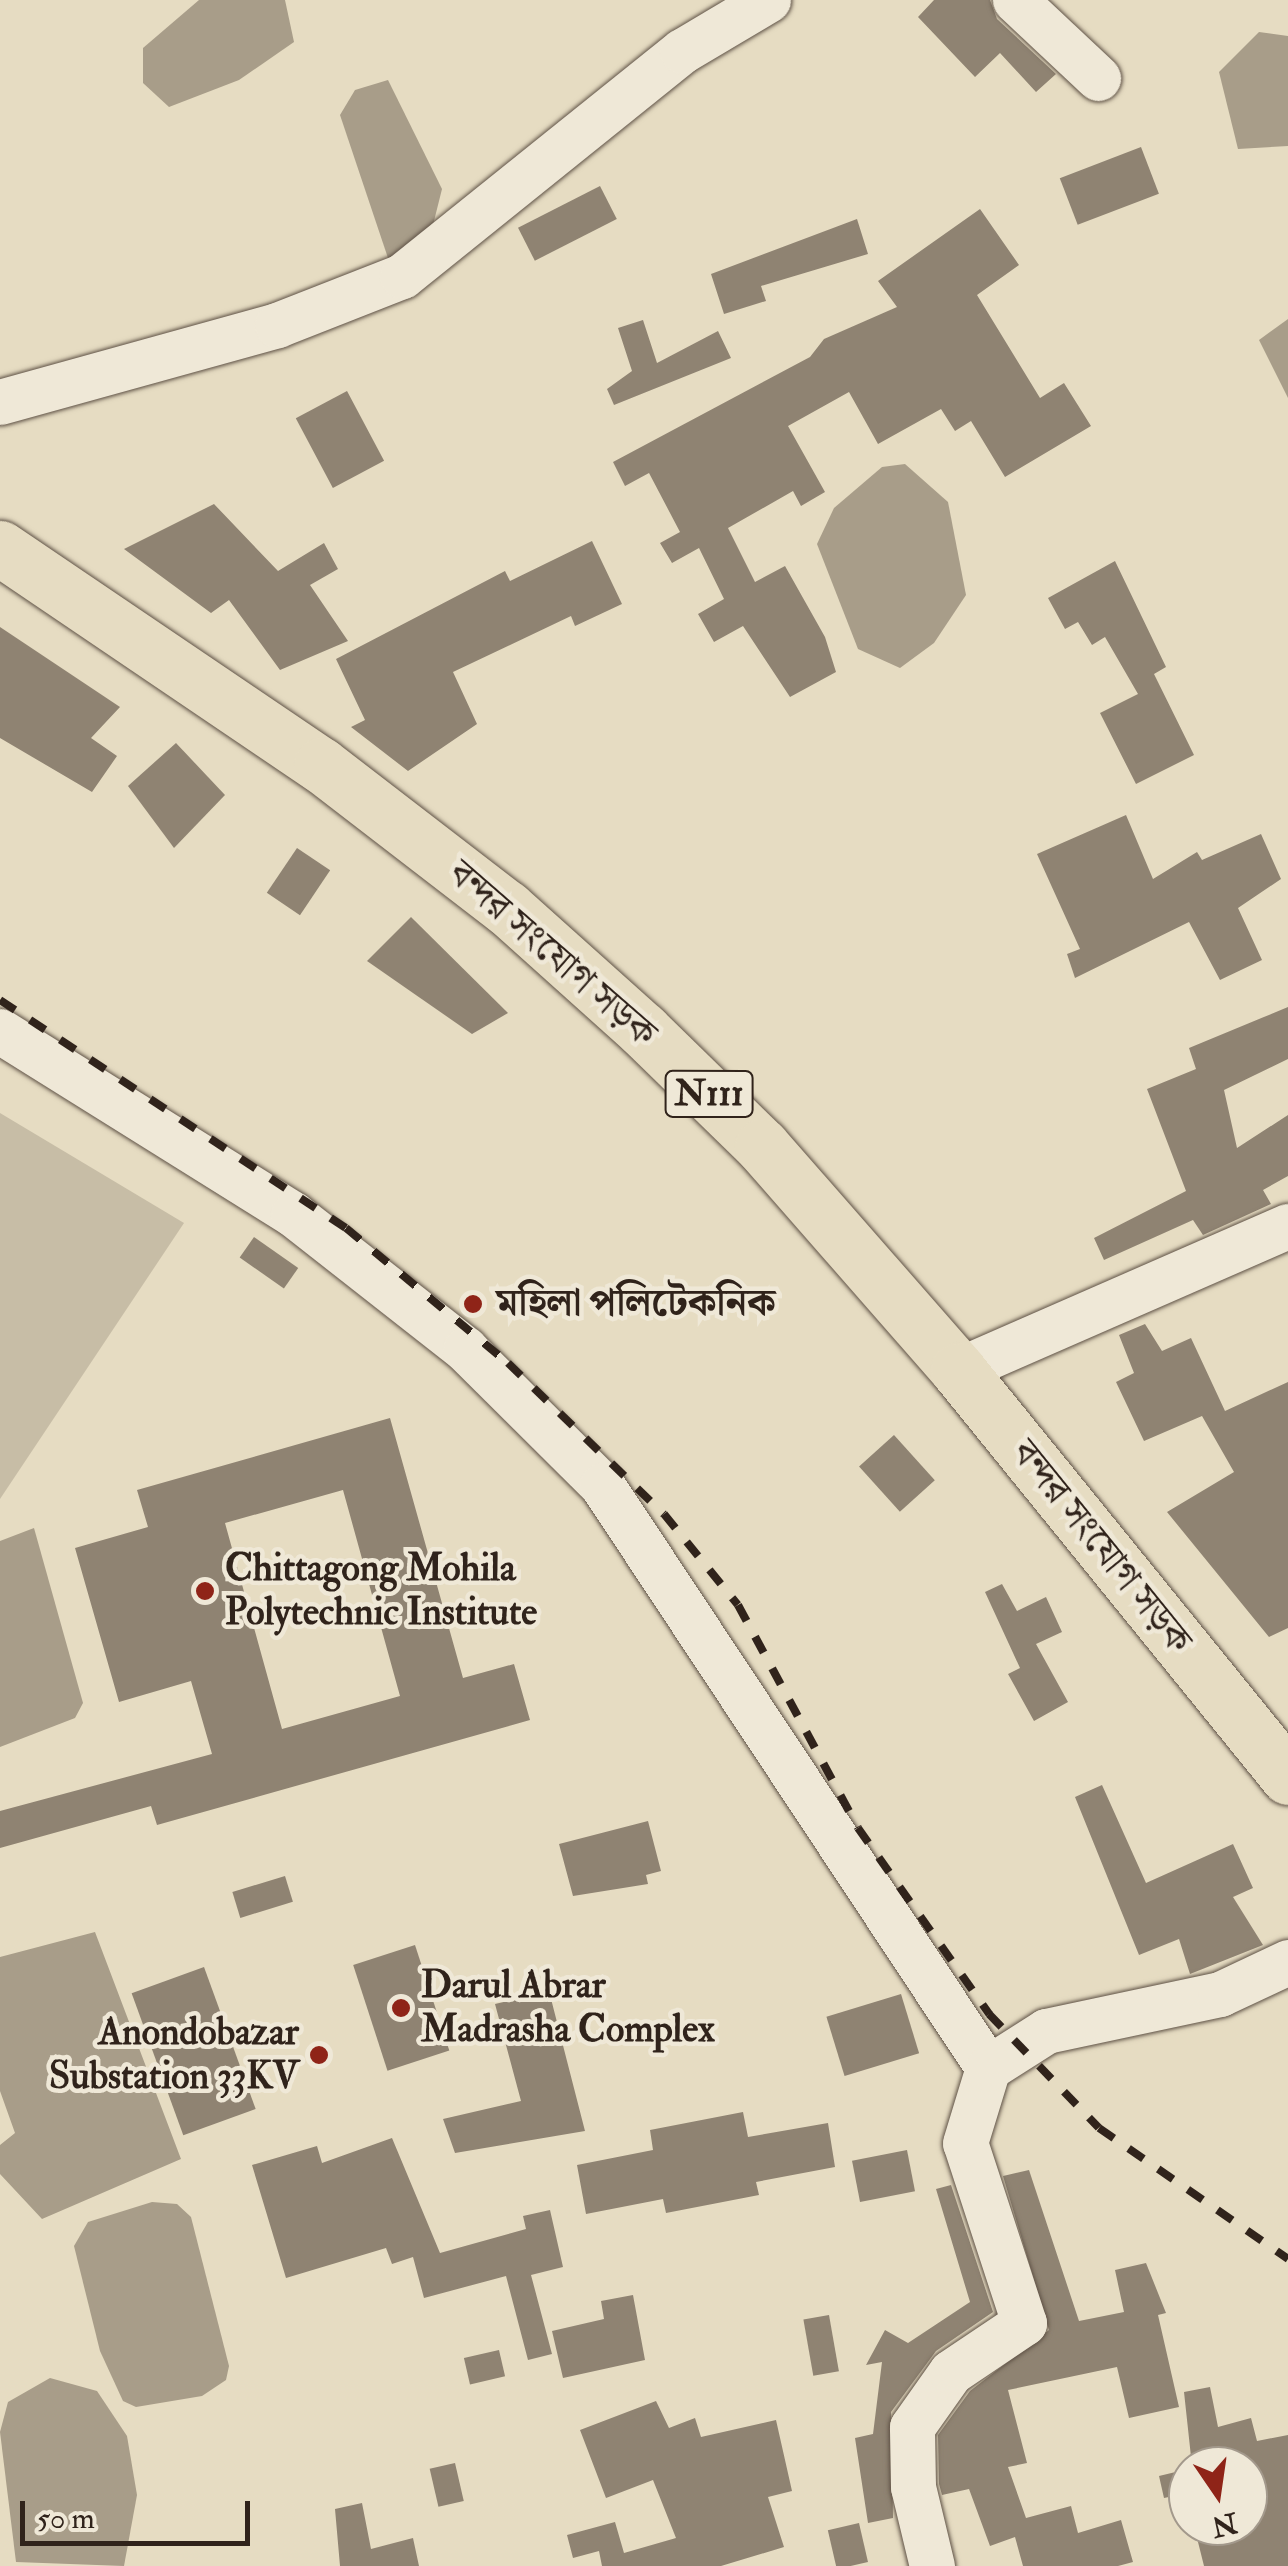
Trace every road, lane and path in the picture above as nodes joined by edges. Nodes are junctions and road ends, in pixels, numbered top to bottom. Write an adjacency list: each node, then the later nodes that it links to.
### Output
1 (768, 0): 4 (street)
2 (1015, 0): 3 (street)
3 (1098, 78)
4 (0, 402)
5 (0, 548): 8 (highway, বন্দর সংযোগ সড়ক / N111)
6 (0, 1031): 11 (street)
7 (1288, 1226): 8 (street)
8 (958, 1370): 9 (highway, বন্দর সংযোগ সড়ক / N111)
9 (1288, 1777)
10 (1288, 1962): 11 (street)
11 (988, 2068): 12 (street)
12 (932, 2566)

